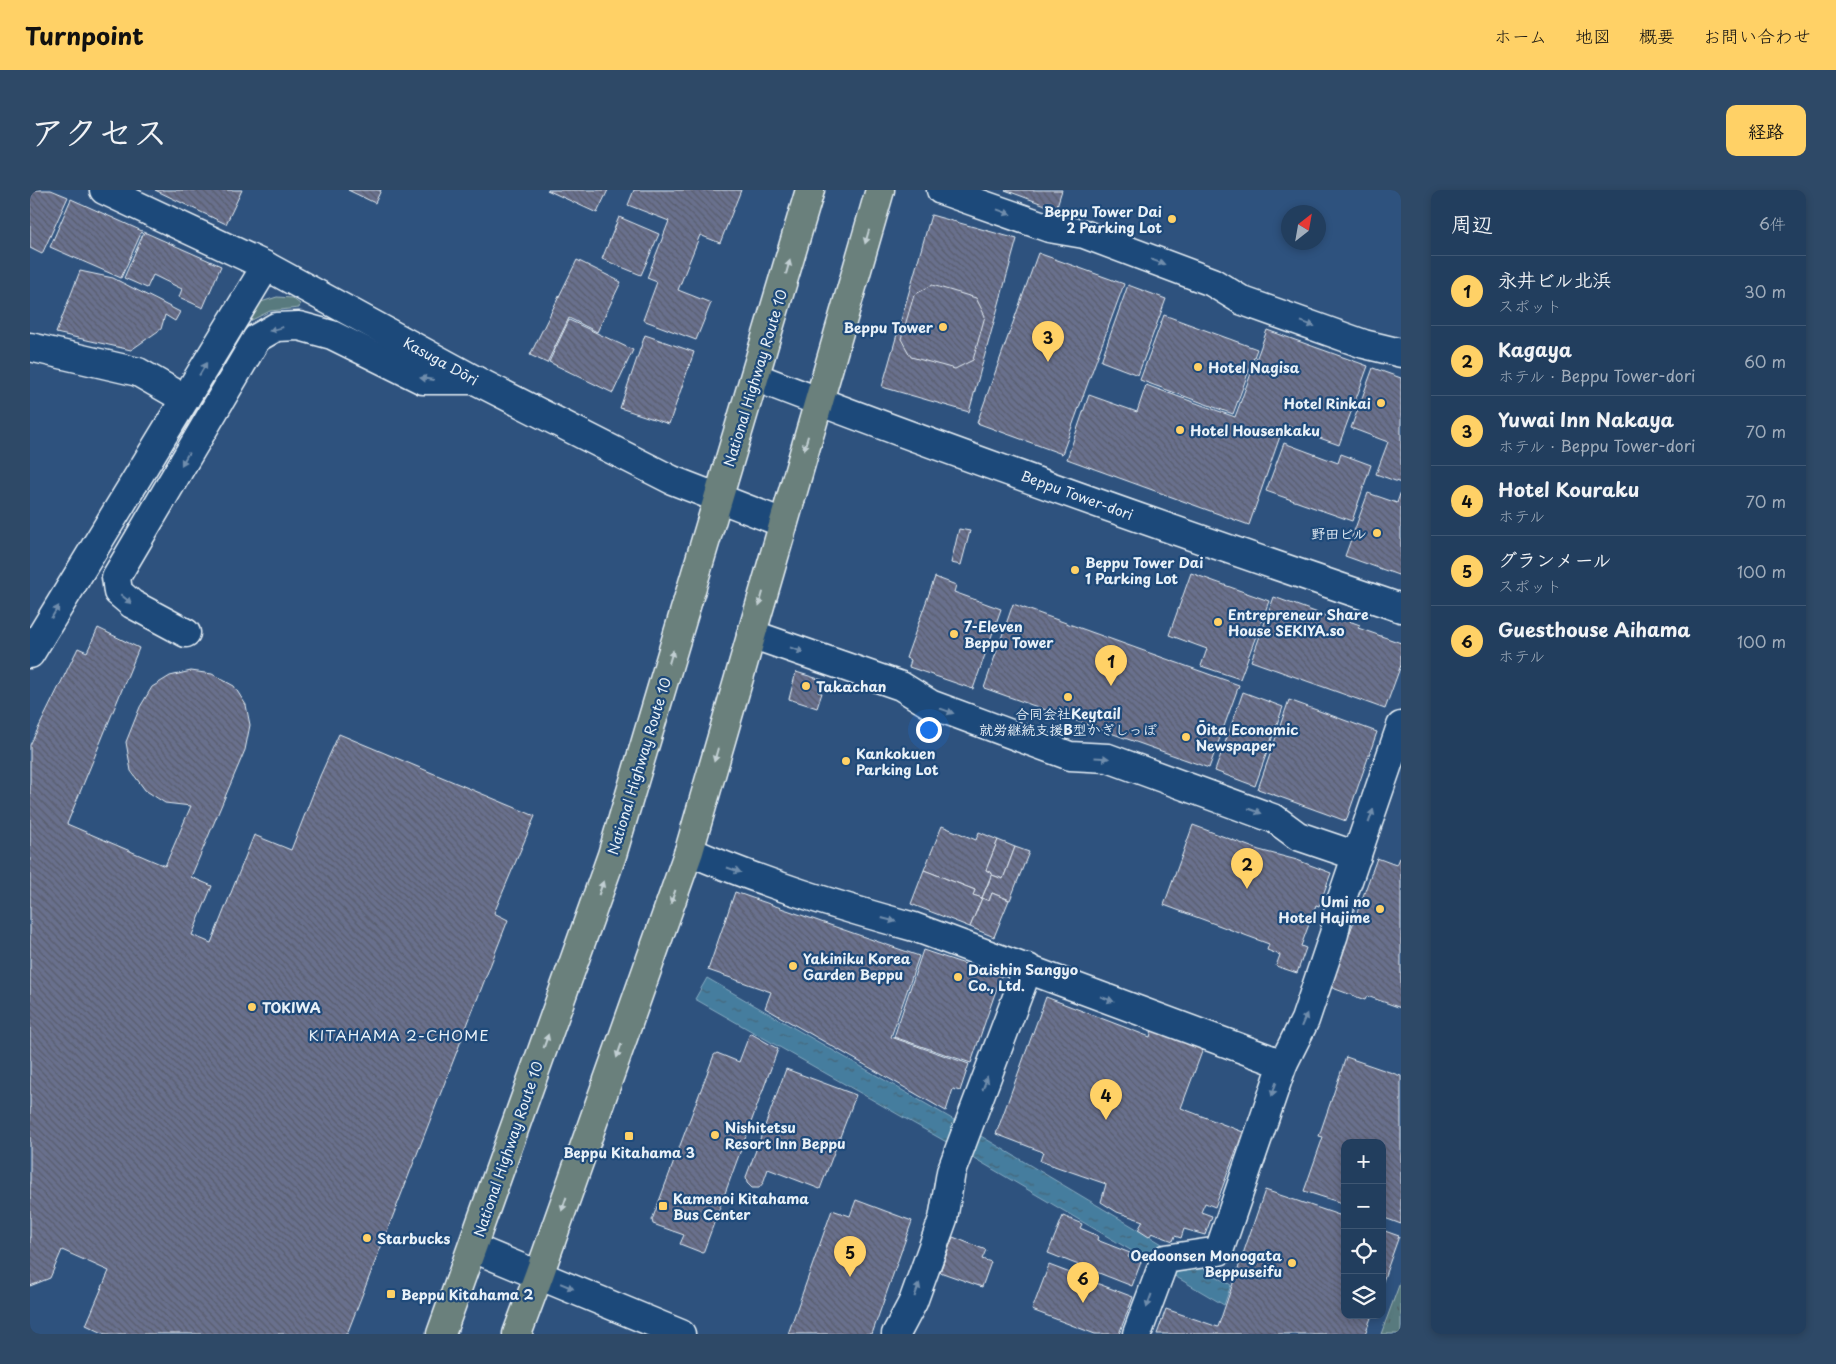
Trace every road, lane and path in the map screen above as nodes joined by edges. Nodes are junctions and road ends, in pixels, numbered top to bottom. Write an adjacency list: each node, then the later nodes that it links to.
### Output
1 (104, 190): 5 (street, Kasuga Dōri)
2 (810, 190): 8 (highway, National Highway Route 10, one-way to 2)
3 (880, 190): 11 (highway, one-way to 11)
4 (942, 190): 7 (street, one-way to 7)
5 (266, 266): 9 (street, Kasuga Dōri); 10 (street, one-way to 5)
6 (30, 347): 10 (street)
7 (1401, 353)
8 (755, 377): 11 (street, Beppu Tower-dori); 12 (highway, National Highway Route 10)
9 (475, 380): 12 (street, Kasuga Dōri); 15 (street, one-way to 15)
10 (185, 399): 17 (street, one-way to 10)
11 (818, 401): 13 (highway, one-way to 13); 14 (street, Beppu Tower-dori)
12 (719, 498): 13 (street, Kasuga Dōri); 23 (highway, National Highway Route 10, one-way to 12)
13 (783, 523): 16 (highway, one-way to 16)
14 (1401, 608)
15 (186, 633)
16 (752, 634): 19 (highway, one-way to 19); 20 (street, one-way to 20)
17 (30, 654)
18 (1401, 726): 20 (street, one-way to 18)
19 (689, 852): 21 (street, one-way to 21); 24 (highway, one-way to 24)
20 (1357, 856): 22 (street, one-way to 20)
21 (1028, 968): 22 (street, one-way to 22); 28 (street, one-way to 21)
22 (1283, 1064): 29 (street, one-way to 29)
23 (473, 1248): 24 (street); 25 (highway, National Highway Route 10)
24 (539, 1275): 26 (highway); 27 (street, one-way to 27)
25 (441, 1334)
26 (516, 1334)
27 (681, 1334)
28 (896, 1334)
29 (1137, 1334)

